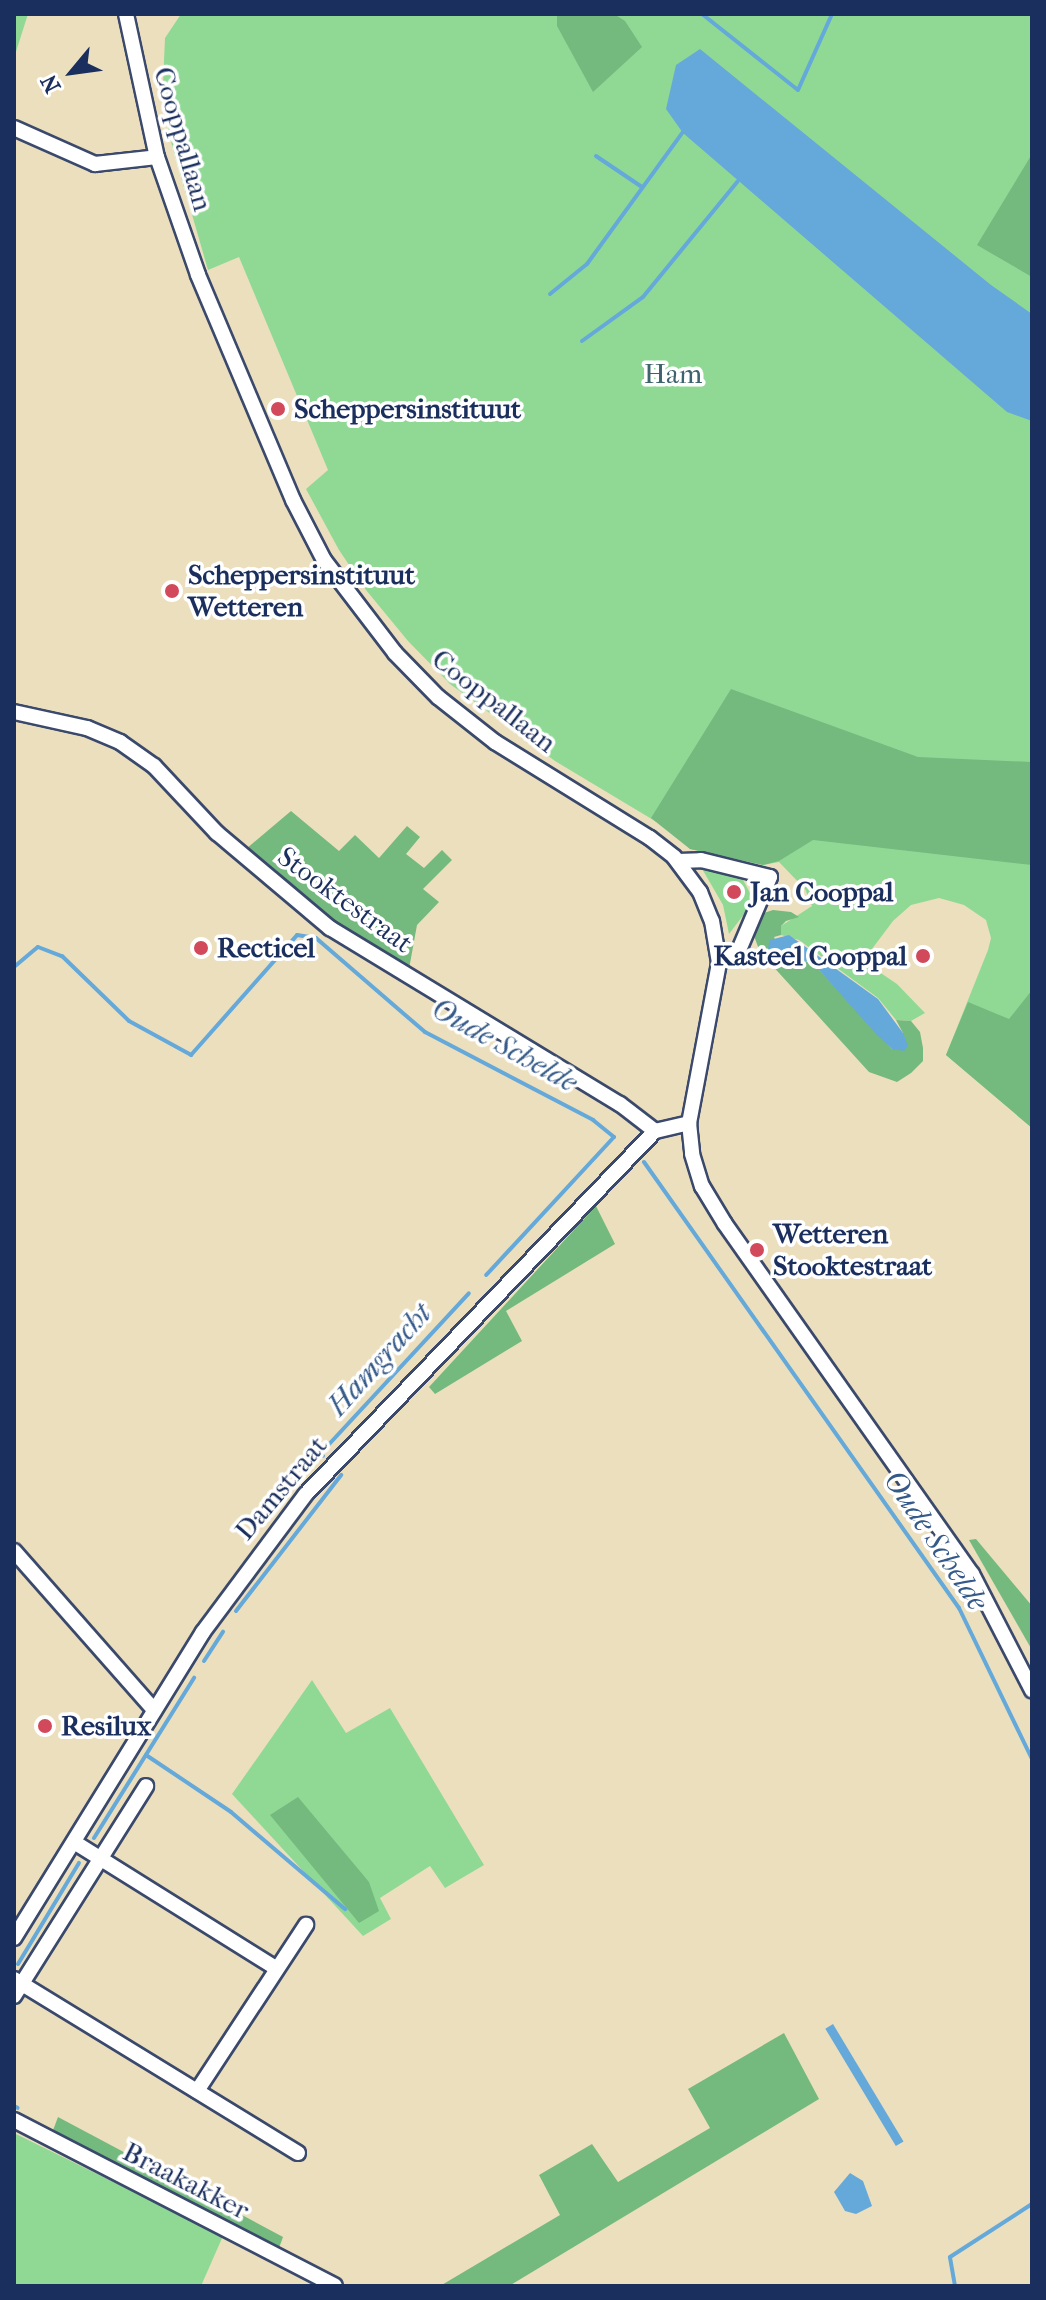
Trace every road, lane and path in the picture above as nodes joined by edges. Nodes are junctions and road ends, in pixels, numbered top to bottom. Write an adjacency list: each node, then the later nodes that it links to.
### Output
1 (126, 14): 3 (street, Cooppallaan)
2 (14, 128): 3 (street)
3 (157, 157): 5 (street, Cooppallaan)
4 (14, 712): 8 (street, Stooktestraat)
5 (678, 861): 6 (street, Cooppallaan); 6 (street)
6 (719, 963): 7 (street, Cooppallaan)
7 (689, 1123): 8 (street); 10 (street, Cooppallaan)
8 (655, 1131): 11 (street, Damstraat)
9 (14, 1551): 11 (street)
10 (1032, 1690)
11 (154, 1710): 13 (street, Damstraat)
12 (146, 1786): 14 (street)
13 (74, 1842): 14 (street); 16 (street, Damstraat)
14 (100, 1857): 17 (street); 18 (street)
15 (306, 1925): 17 (street)
16 (14, 1938)
17 (277, 1969): 19 (street)
18 (17, 1987): 19 (street)
19 (197, 2091): 21 (street)
20 (14, 2120): 22 (street, Braakakker)
21 (298, 2153)
22 (335, 2286)

